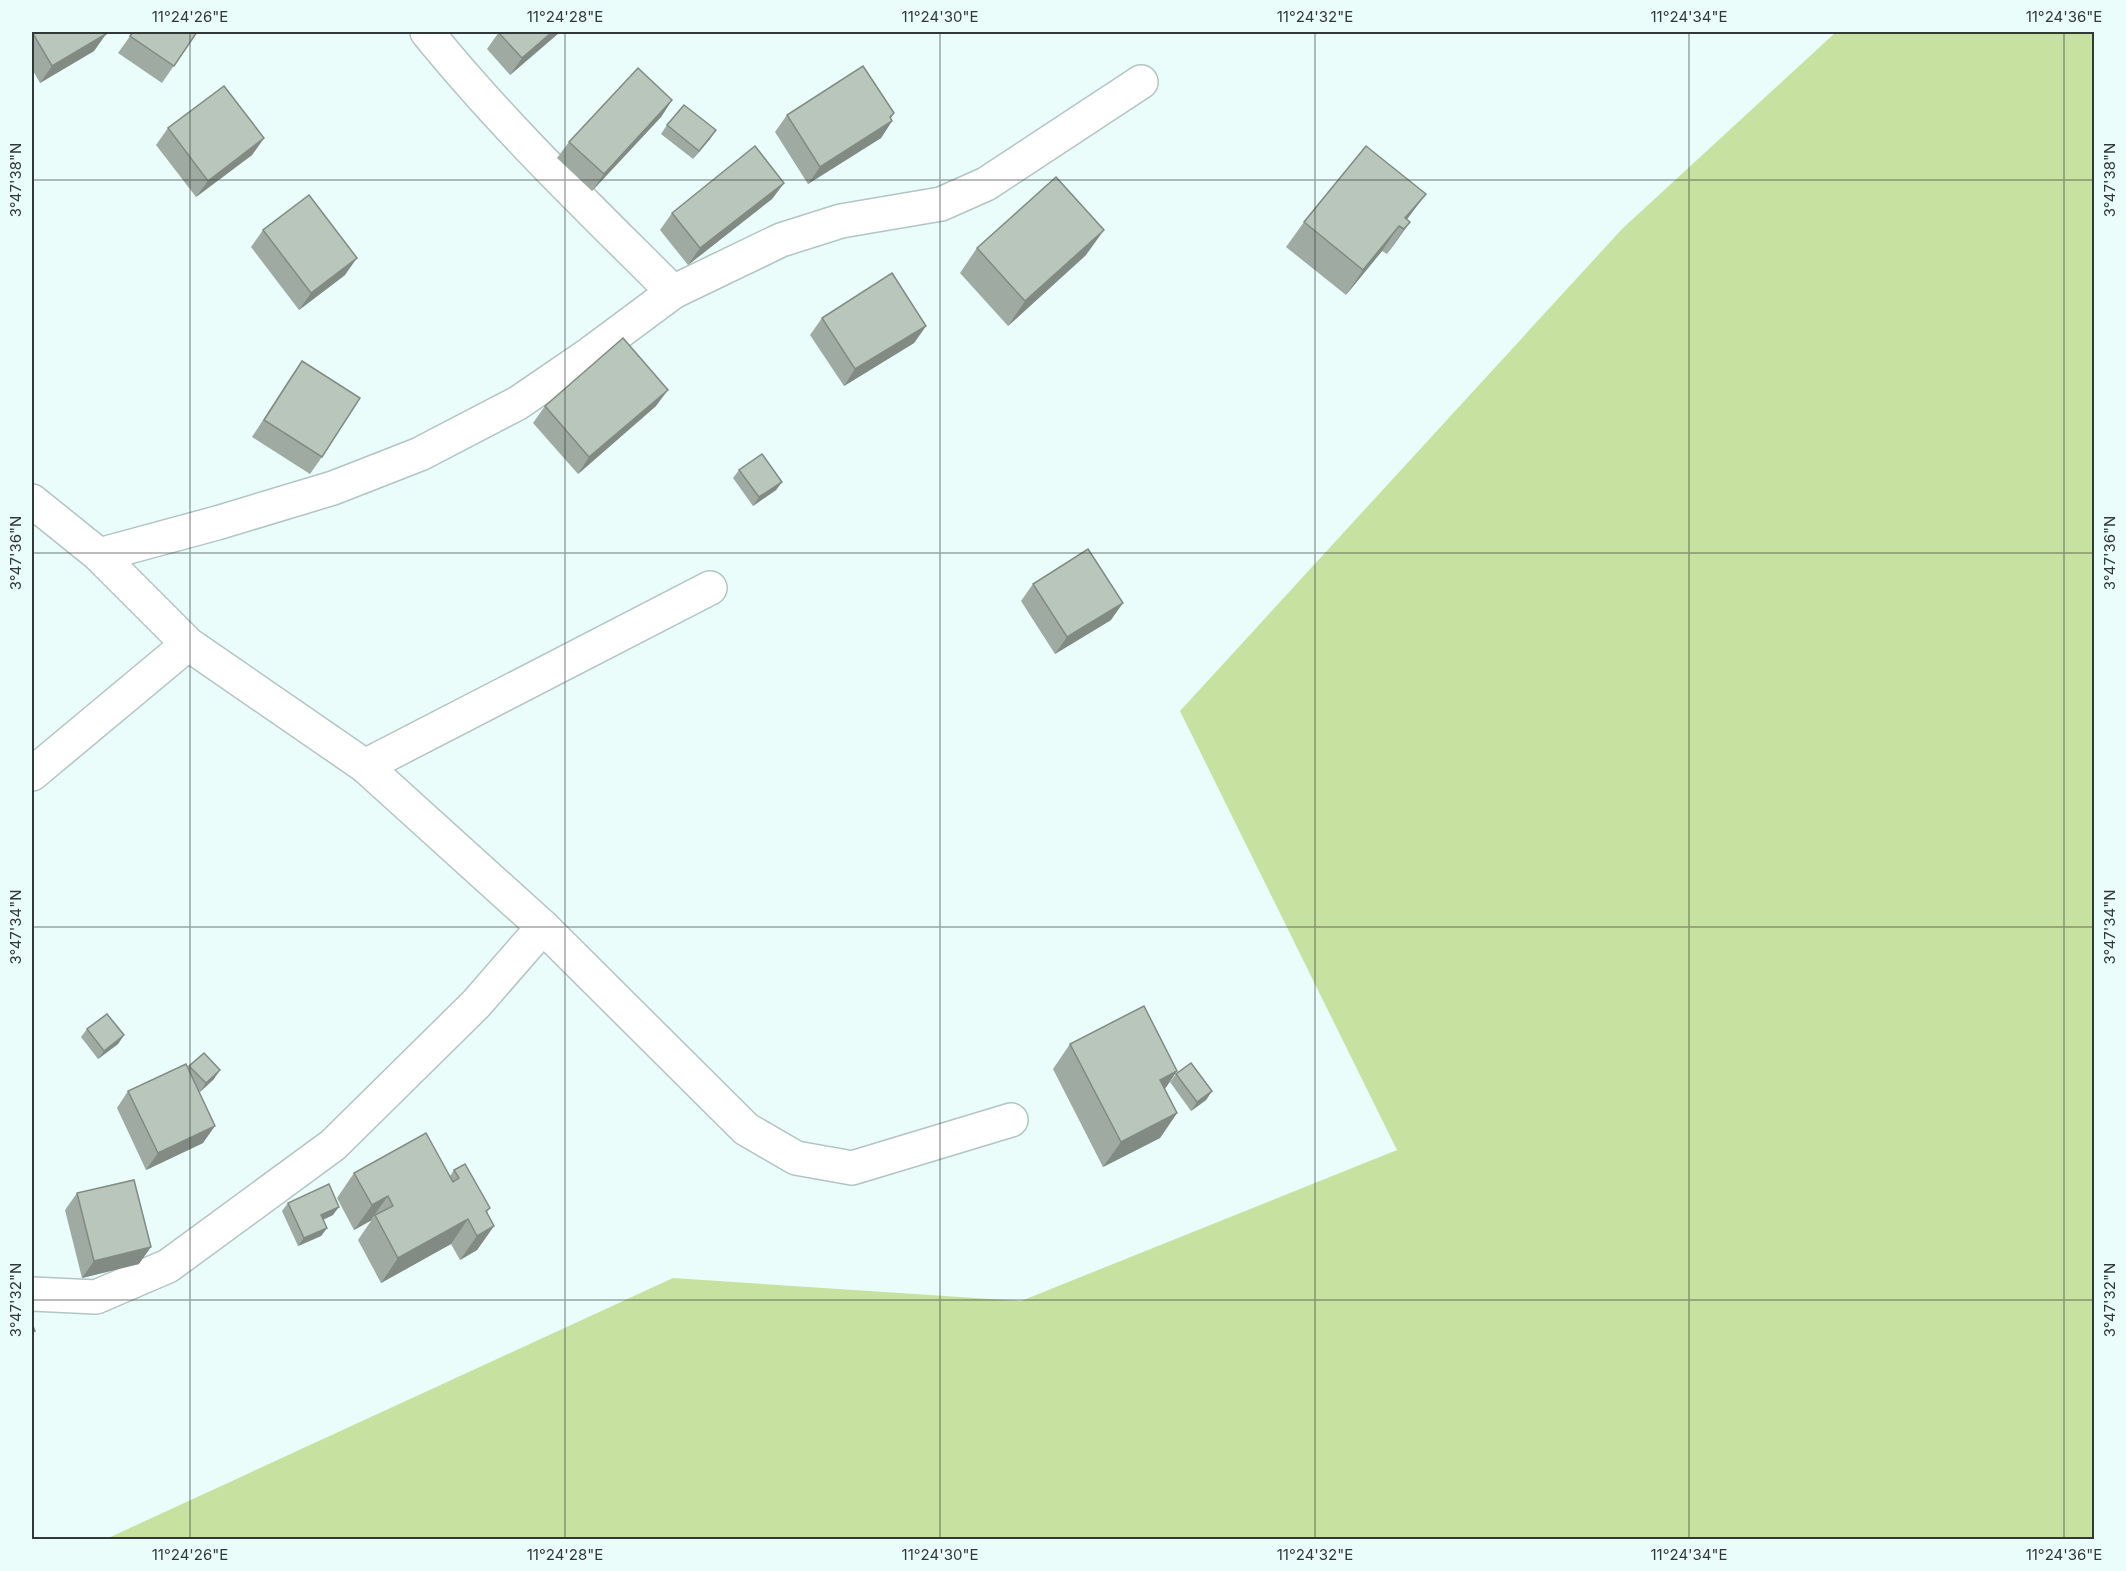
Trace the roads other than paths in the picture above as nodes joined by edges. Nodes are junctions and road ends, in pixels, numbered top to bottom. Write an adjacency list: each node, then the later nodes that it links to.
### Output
1 (427, 32): 3 (street)
2 (1141, 82): 3 (street)
3 (673, 292): 5 (street)
4 (32, 501): 5 (street)
5 (99, 555): 7 (street)
6 (710, 588): 8 (street)
7 (188, 644): 8 (street); 9 (street)
8 (365, 766): 10 (street)
9 (32, 774)
10 (543, 927): 11 (street); 12 (street)
11 (1011, 1120)
12 (32, 1294)

